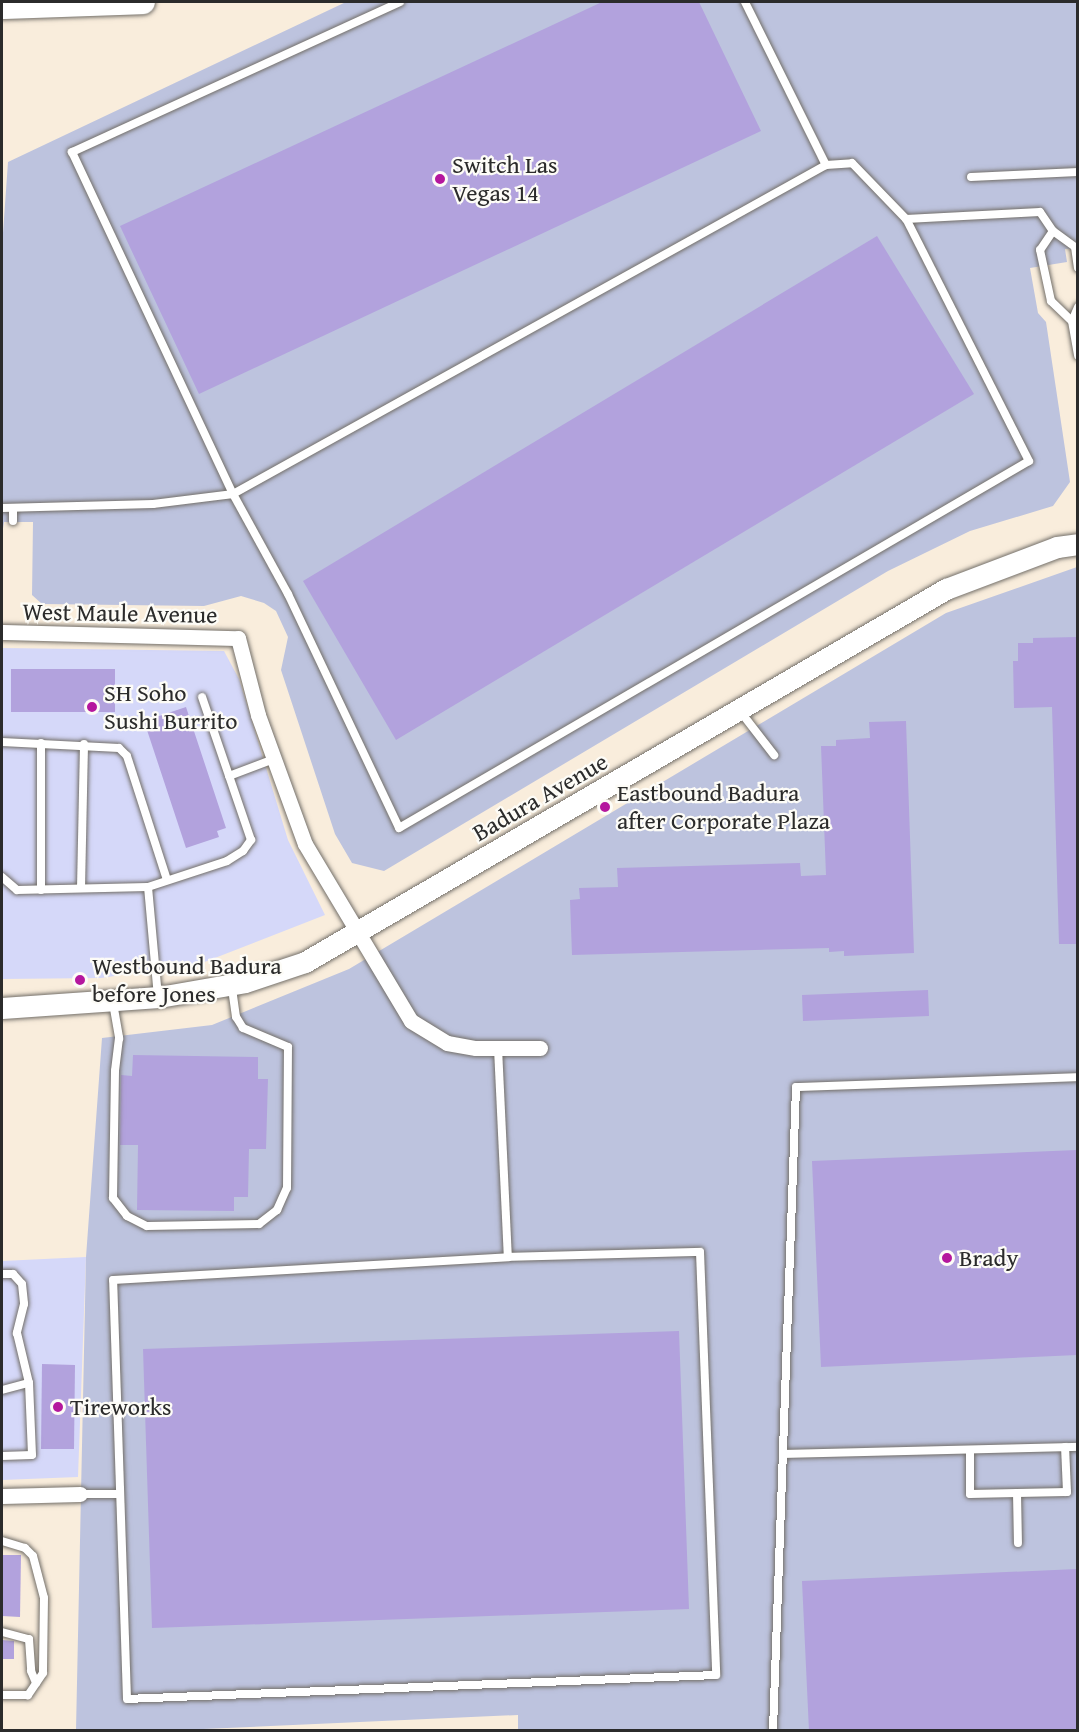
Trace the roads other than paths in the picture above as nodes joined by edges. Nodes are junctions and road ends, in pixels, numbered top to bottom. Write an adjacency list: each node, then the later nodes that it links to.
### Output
1 (143, 2): 5 (main road)
2 (400, 2): 16 (lane)
3 (746, 2): 7 (lane)
4 (2, 7): 5 (main road)
5 (28, 7): 6 (main road)
6 (2, 17)
7 (826, 165): 10 (lane); 16 (lane)
8 (1077, 172): 9 (lane)
9 (971, 177)
10 (906, 219): 11 (lane); 16 (lane)
11 (1053, 231): 12 (lane); 14 (lane)
12 (1077, 268)
13 (1077, 307): 14 (lane)
14 (1072, 321): 15 (lane)
15 (1077, 356)
16 (234, 494): 18 (lane)
17 (2, 508): 18 (lane)
18 (13, 508): 19 (lane)
19 (13, 521)
20 (1077, 544): 23 (main road, Badura Avenue)
21 (2, 632): 28 (street, West Maule Avenue)
22 (202, 697): 29 (lane)
23 (740, 710): 27 (lane); 35 (main road, Badura Avenue)
24 (2, 742): 25 (lane)
25 (41, 743): 26 (lane); 34 (lane)
26 (84, 744): 31 (lane); 33 (lane)
27 (774, 755)
28 (274, 759): 29 (lane); 35 (street)
29 (229, 776): 31 (lane)
30 (2, 877): 34 (lane)
31 (167, 880): 32 (lane)
32 (148, 887): 33 (lane); 37 (lane)
33 (81, 888): 34 (lane)
34 (41, 890)
35 (358, 933): 36 (main road, Badura Avenue); 40 (street)
36 (232, 985): 37 (main road, Badura Avenue); 38 (lane)
37 (159, 997): 38 (main road, Badura Avenue)
38 (113, 1002): 39 (main road, Badura Avenue)
39 (2, 1008)
40 (498, 1048): 41 (street); 43 (lane)
41 (540, 1048)
42 (1077, 1077): 50 (lane)
43 (508, 1257): 54 (lane); 54 (lane)
44 (2, 1274): 45 (lane)
45 (29, 1383): 46 (lane); 51 (lane)
46 (2, 1390)
47 (1065, 1447): 48 (lane); 49 (lane); 52 (lane)
48 (1077, 1447)
49 (970, 1450): 50 (lane); 52 (lane)
50 (786, 1454): 61 (lane)
51 (2, 1456)
52 (1017, 1493): 57 (lane)
53 (80, 1494): 54 (lane); 55 (street)
54 (120, 1494)
55 (2, 1496)
56 (2, 1541): 59 (lane)
57 (1018, 1543)
58 (2, 1632): 59 (lane)
59 (36, 1683): 60 (lane)
60 (2, 1695)
61 (773, 1731)

